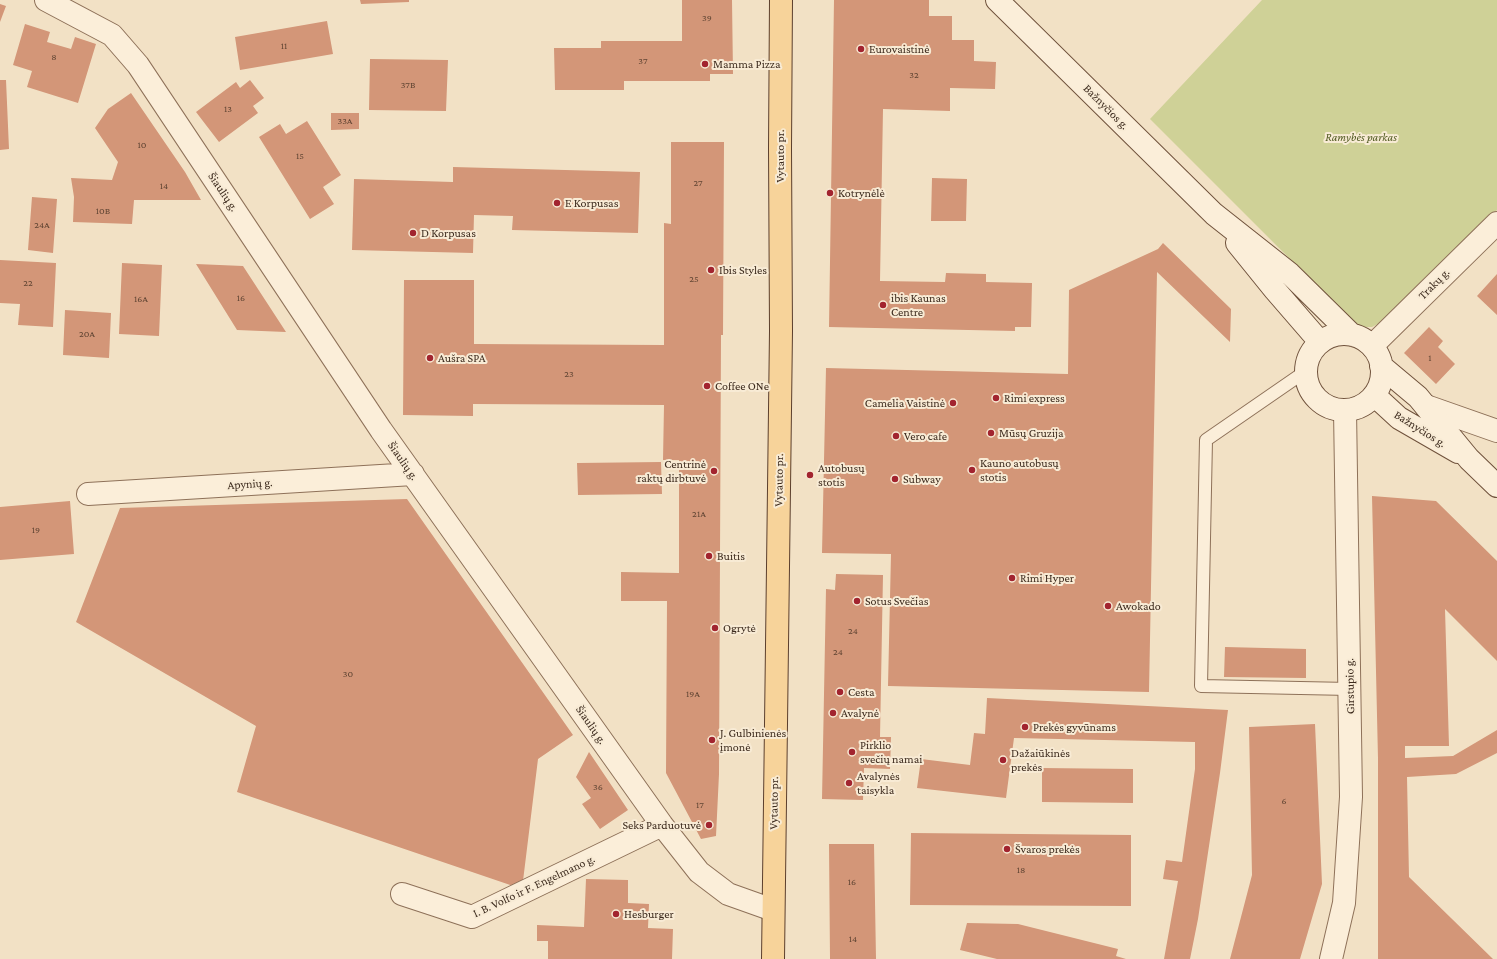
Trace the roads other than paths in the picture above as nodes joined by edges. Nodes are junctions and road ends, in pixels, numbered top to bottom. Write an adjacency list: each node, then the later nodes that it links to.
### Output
1 (46, 0): 16 (street, Šiaulių g.)
2 (781, 0): 22 (main road, Vytauto pr.)
3 (997, 0): 4 (street, Bažnyčios g.)
4 (1214, 214): 6 (street, Bažnyčios g.); 7 (street, Bažnyčios g.)
5 (1495, 226): 8 (street, Trakų g.)
6 (1352, 335): 7 (street); 8 (street)
7 (1320, 342): 10 (street)
8 (1372, 346): 9 (street)
9 (1381, 366): 11 (street); 12 (street, Bažnyčios g.)
10 (1306, 371): 13 (street); 19 (lane)
11 (1374, 395): 13 (street); 15 (street, Bažnyčios g.)
12 (1426, 406): 14 (street, Bažnyčios g.); 15 (street, Bažnyčios g.)
13 (1345, 410): 19 (street, Girstupio g.)
14 (1497, 431)
15 (1469, 458): 17 (street, Bažnyčios g.)
16 (413, 474): 18 (street, Apynių g.); 20 (street, Šiaulių g.)
17 (1497, 486)
18 (88, 494)
19 (1350, 689): 24 (street, Girstupio g.)
20 (662, 825): 21 (street, I. B. Volfo ir F. Engelmano g.); 22 (street, Šiaulių g.)
21 (402, 894)
22 (773, 910): 23 (main road, Vytauto pr.)
23 (773, 959)
24 (1331, 959)

